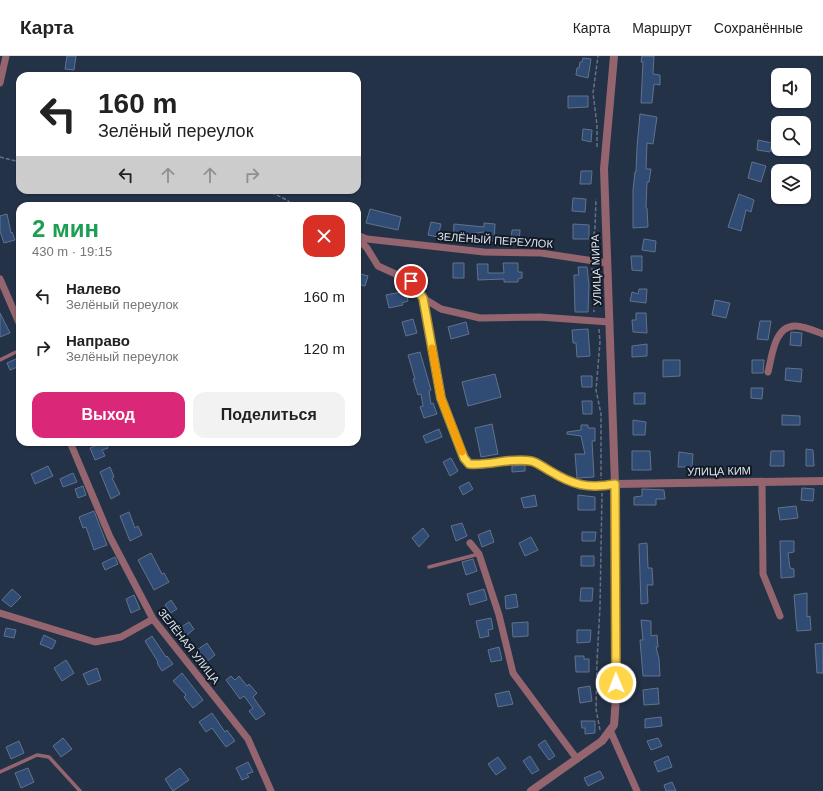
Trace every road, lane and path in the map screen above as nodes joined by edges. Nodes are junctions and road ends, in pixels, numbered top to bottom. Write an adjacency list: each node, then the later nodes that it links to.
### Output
1 (6, 56): 4 (street)
2 (598, 56): 5 (path)
3 (614, 56): 14 (street, УЛИЦА МИРА)
4 (0, 83)
5 (597, 153)
6 (0, 157): 7 (path)
7 (16, 161)
8 (274, 194): 10 (path)
9 (596, 197): 13 (path)
10 (289, 202)
11 (361, 238): 13 (street, ЗЕЛЁНЫЙ ПЕРЕУЛОК)
12 (361, 241): 16 (street, ЗЕЛЁНЫЙ ПЕРЕУЛОК)
13 (590, 260): 14 (street, ЗЕЛЁНЫЙ ПЕРЕУЛОК); 18 (path)
14 (607, 263): 19 (street, УЛИЦА МИРА)
15 (0, 279): 17 (street)
16 (423, 298): 18 (street, ЗЕЛЁНЫЙ ПЕРЕУЛОК); 28 (street, ЗЕЛЁНЫЙ ПЕРЕУЛОК)
17 (16, 316)
18 (595, 320): 19 (street, ЗЕЛЁНЫЙ ПЕРЕУЛОК); 28 (path)
19 (609, 322): 27 (street, УЛИЦА МИРА)
20 (823, 334): 23 (street)
21 (16, 352): 22 (lane)
22 (0, 360)
23 (768, 372)
24 (72, 446): 34 (street, ЗЕЛЁНАЯ УЛИЦА)
25 (823, 481): 26 (street, УЛИЦА КИМ)
26 (762, 482): 27 (street, УЛИЦА КИМ); 33 (street)
27 (615, 484): 28 (street, ЗЕЛЁНЫЙ ПЕРЕУЛОК); 35 (street, УЛИЦА МИРА)
28 (602, 487): 36 (path)
29 (470, 543): 30 (street)
30 (479, 554): 31 (lane); 37 (street)
31 (430, 567)
32 (0, 614): 34 (street)
33 (780, 616)
34 (153, 619): 40 (street, ЗЕЛЁНАЯ УЛИЦА)
35 (612, 728): 36 (street); 42 (street)
36 (602, 741): 37 (street)
37 (577, 759): 41 (street)
38 (0, 772): 39 (lane)
39 (80, 791)
40 (271, 791)
41 (531, 791)
42 (637, 791)

